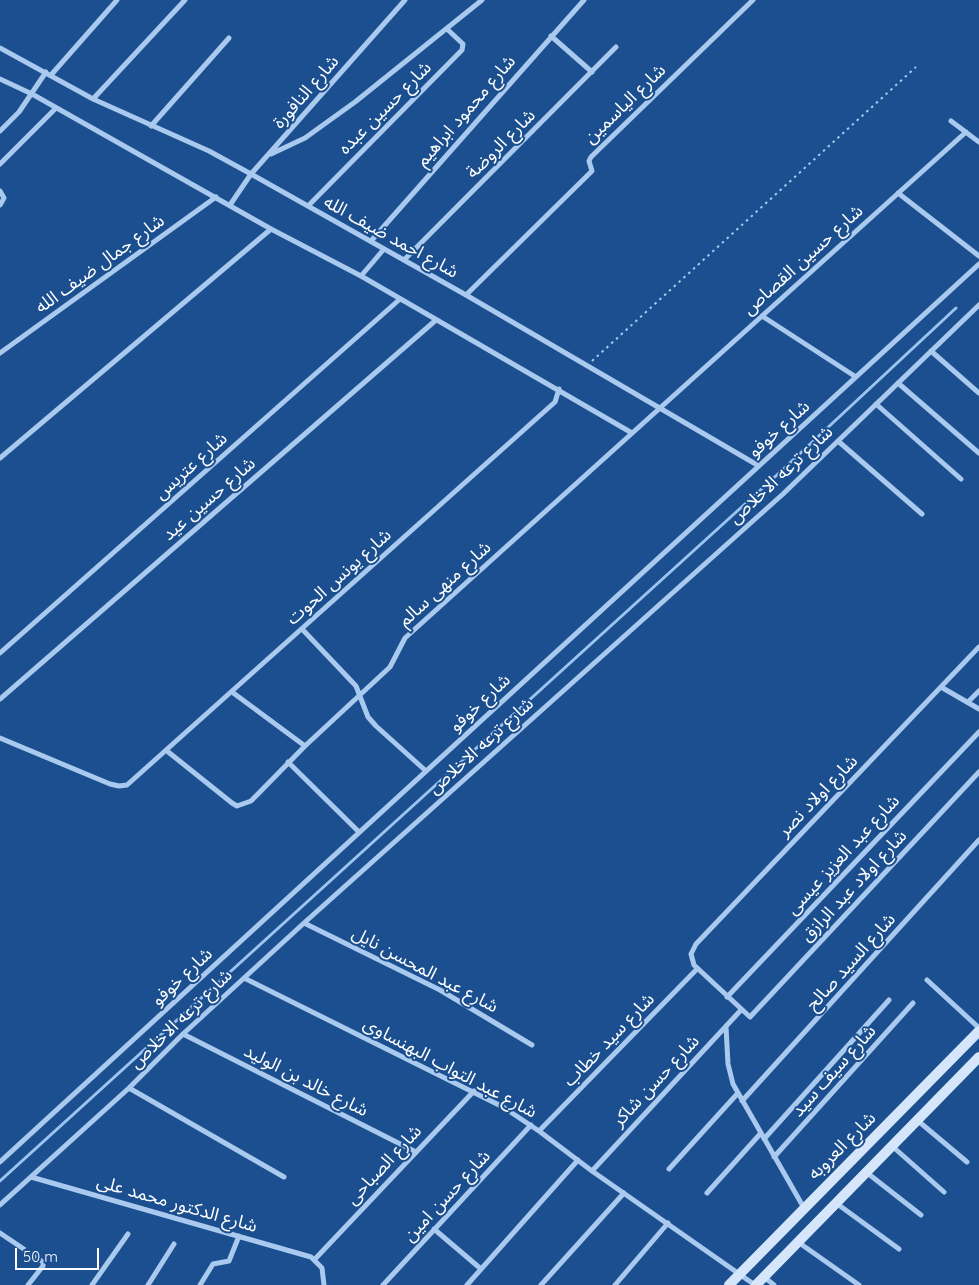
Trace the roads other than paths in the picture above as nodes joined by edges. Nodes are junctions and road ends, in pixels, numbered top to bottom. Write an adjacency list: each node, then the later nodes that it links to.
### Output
1 (117, 0): 13 (street)
2 (185, 0): 16 (street)
3 (405, 0): 23 (street, شارع النافورة)
4 (482, 0): 7 (street)
5 (584, 0): 8 (street, شارع محمود ابراهيم)
6 (753, 0): 39 (street, شارع الياسمين)
7 (447, 29): 23 (street); 31 (street, شارع حسين عبده)
8 (550, 36): 12 (street); 33 (street, شارع محمود ابراهيم)
9 (229, 38): 19 (street)
10 (616, 47): 12 (street, شارع الروضة)
11 (0, 48): 13 (street, شارع احمد ضيف الله)
12 (592, 72): 36 (street, شارع الروضة)
13 (49, 74): 15 (street); 16 (street, شارع احمد ضيف الله)
14 (0, 79): 15 (street)
15 (32, 94): 17 (street); 20 (street)
16 (93, 99): 19 (street, شارع احمد ضيف الله)
17 (56, 108): 24 (street); 28 (street)
18 (951, 121): 21 (street)
19 (151, 126): 25 (street, شارع احمد ضيف الله)
20 (0, 131)
21 (966, 132): 22 (street); 27 (street, شارع حسين القصاص)
22 (979, 142)
23 (270, 154): 25 (street, شارع النافورة)
24 (0, 164)
25 (251, 174): 30 (street, شارع النافورة); 31 (street, شارع احمد ضيف الله)
26 (0, 191): 29 (street)
27 (898, 193): 35 (street); 42 (street, شارع حسين القصاص)
28 (216, 197): 30 (street); 45 (street, شارع جمال ضيف الله)
29 (0, 205)
30 (230, 206): 32 (street)
31 (308, 206): 33 (street, شارع احمد ضيف الله)
32 (270, 229): 38 (street); 55 (street)
33 (371, 241): 34 (street, شارع احمد ضيف الله)
34 (384, 249): 36 (street, شارع احمد ضيف الله); 38 (street)
35 (979, 256)
36 (404, 260): 39 (street, شارع احمد ضيف الله)
37 (979, 264): 46 (street, شارع خوفو)
38 (361, 276): 40 (street)
39 (466, 295): 51 (street, شارع احمد ضيف الله)
40 (400, 299): 43 (street); 61 (street, شارع عتريس)
41 (979, 305): 44 (street, شارع ترعه الاخلاص)
42 (762, 316): 46 (street); 51 (street, شارع حسين القصاص)
43 (436, 320): 48 (street); 66 (street, شارع حسين عيد)
44 (931, 351): 47 (street, شارع ترعه الاخلاص); 49 (street)
45 (0, 353)
46 (856, 377): 56 (street, شارع خوفو)
47 (898, 383): 50 (street, شارع ترعه الاخلاص); 54 (street)
48 (559, 389): 52 (street); 59 (street, شارع يونس الحوت)
49 (979, 393)
50 (876, 404): 53 (street, شارع ترعه الاخلاص); 57 (street)
51 (660, 409): 52 (street, شارع منهى سالم); 56 (street, شارع احمد ضيف الله)
52 (632, 433): 65 (street, شارع منهى سالم)
53 (838, 441): 58 (street); 78 (street, شارع ترعه الاخلاص)
54 (979, 453)
55 (0, 458)
56 (759, 466): 74 (street, شارع خوفو)
57 (961, 479)
58 (922, 514)
59 (302, 629): 64 (street, شارع يونس الحوت); 65 (street)
60 (979, 647): 62 (street, شارع اولاد نصر)
61 (0, 653)
62 (941, 686): 67 (street); 79 (street, شارع اولاد نصر)
63 (979, 691): 67 (street)
64 (232, 692): 71 (street); 72 (street, شارع يونس الحوت)
65 (361, 695): 71 (street, شارع منهى سالم); 74 (street)
66 (0, 699)
67 (968, 702): 68 (street)
68 (979, 709)
69 (979, 732): 82 (street, شارع عبد العزيز عيسى)
70 (0, 738): 72 (street, شارع يونس الحوت)
71 (305, 746): 73 (street, شارع منهى سالم)
72 (167, 751): 73 (street, شارع منهى سالم)
73 (288, 762): 76 (street)
74 (426, 772): 76 (street, شارع خوفو)
75 (979, 772): 85 (street, شارع اولاد عبد الرازق)
76 (359, 832): 104 (street, شارع خوفو)
77 (979, 840): 94 (street, شارع السيد صالح)
78 (304, 923): 80 (street, شارع ترعه الاخلاص); 89 (street, شارع عبد المحسن نايل)
79 (697, 969): 82 (street); 97 (street, شارع سيد خطاب)
80 (244, 978): 88 (street, شارع ترعه الاخلاص); 92 (street, شارع عبد التواب البهنساوى)
81 (927, 980): 87 (street)
82 (727, 997): 85 (street)
83 (889, 1000): 99 (street)
84 (913, 1003): 102 (street, شارع سيف سيد)
85 (741, 1010): 86 (street, شارع حسن شاكر)
86 (726, 1027): 93 (street); 107 (street, شارع حسن شاكر)
87 (979, 1029): 116 (street, شارع العروبه)
88 (183, 1034): 91 (street, شارع ترعه الاخلاص); 101 (street, شارع خالد بن الوليد)
89 (532, 1045)
90 (979, 1057): 95 (street, شارع العروبه)
91 (129, 1088): 109 (street, شارع ترعه الاخلاص); 110 (street)
92 (474, 1091): 96 (street, شارع عبد التواب البهنساوى); 101 (street, شارع الصباحى)
93 (738, 1093): 94 (street); 106 (street)
94 (742, 1101): 98 (street)
95 (917, 1120): 100 (street, شارع العروبه); 105 (street)
96 (531, 1125): 97 (street, شارع عبد التواب البهنساوى); 119 (street, شارع حسن امين)
97 (539, 1131): 103 (street, شارع عبد التواب البهنساوى)
98 (761, 1133): 99 (street); 113 (street)
99 (764, 1139): 102 (street)
100 (892, 1146): 108 (street, شارع العروبه); 111 (street)
101 (416, 1152): 126 (street, شارع الصباحى)
102 (774, 1157): 116 (street)
103 (578, 1160): 107 (street, شارع عبد التواب البهنساوى); 127 (street)
104 (0, 1162)
105 (967, 1162)
106 (669, 1169)
107 (592, 1171): 112 (street, شارع عبد التواب البهنساوى)
108 (866, 1172): 114 (street, شارع العروبه); 117 (street)
109 (32, 1177): 115 (street, شارع ترعه الاخلاص); 122 (street, شارع الدكتور محمد على)
110 (284, 1177)
111 (944, 1192)
112 (624, 1193): 118 (street, شارع عبد التواب البهنساوى); 137 (street)
113 (707, 1193)
114 (836, 1203): 123 (street, شارع العروبه); 125 (street)
115 (0, 1205)
116 (804, 1209): 128 (street, شارع العروبه)
117 (921, 1215)
118 (668, 1223): 128 (street, شارع عبد التواب البهنساوى); 138 (street)
119 (434, 1229): 127 (street); 135 (street, شارع حسن امين)
120 (0, 1233): 130 (street)
121 (128, 1234): 131 (street)
122 (239, 1236): 126 (street, شارع الدكتور محمد على); 133 (street)
123 (798, 1242): 129 (street, شارع العروبه); 142 (street)
124 (174, 1244): 132 (street)
125 (899, 1249)
126 (315, 1258): 134 (street)
127 (481, 1269): 136 (street)
128 (740, 1274): 139 (street, شارع العروبه); 140 (street, شارع عبد التواب البهنساوى)
129 (764, 1277): 140 (street, شارع العروبه); 141 (street)
130 (28, 1285)
131 (92, 1285)
132 (148, 1285)
133 (200, 1285)
134 (324, 1285)
135 (383, 1285)
136 (467, 1285)
137 (541, 1285)
138 (615, 1285)
139 (729, 1285)
140 (756, 1285)
141 (774, 1285)
142 (859, 1285)

